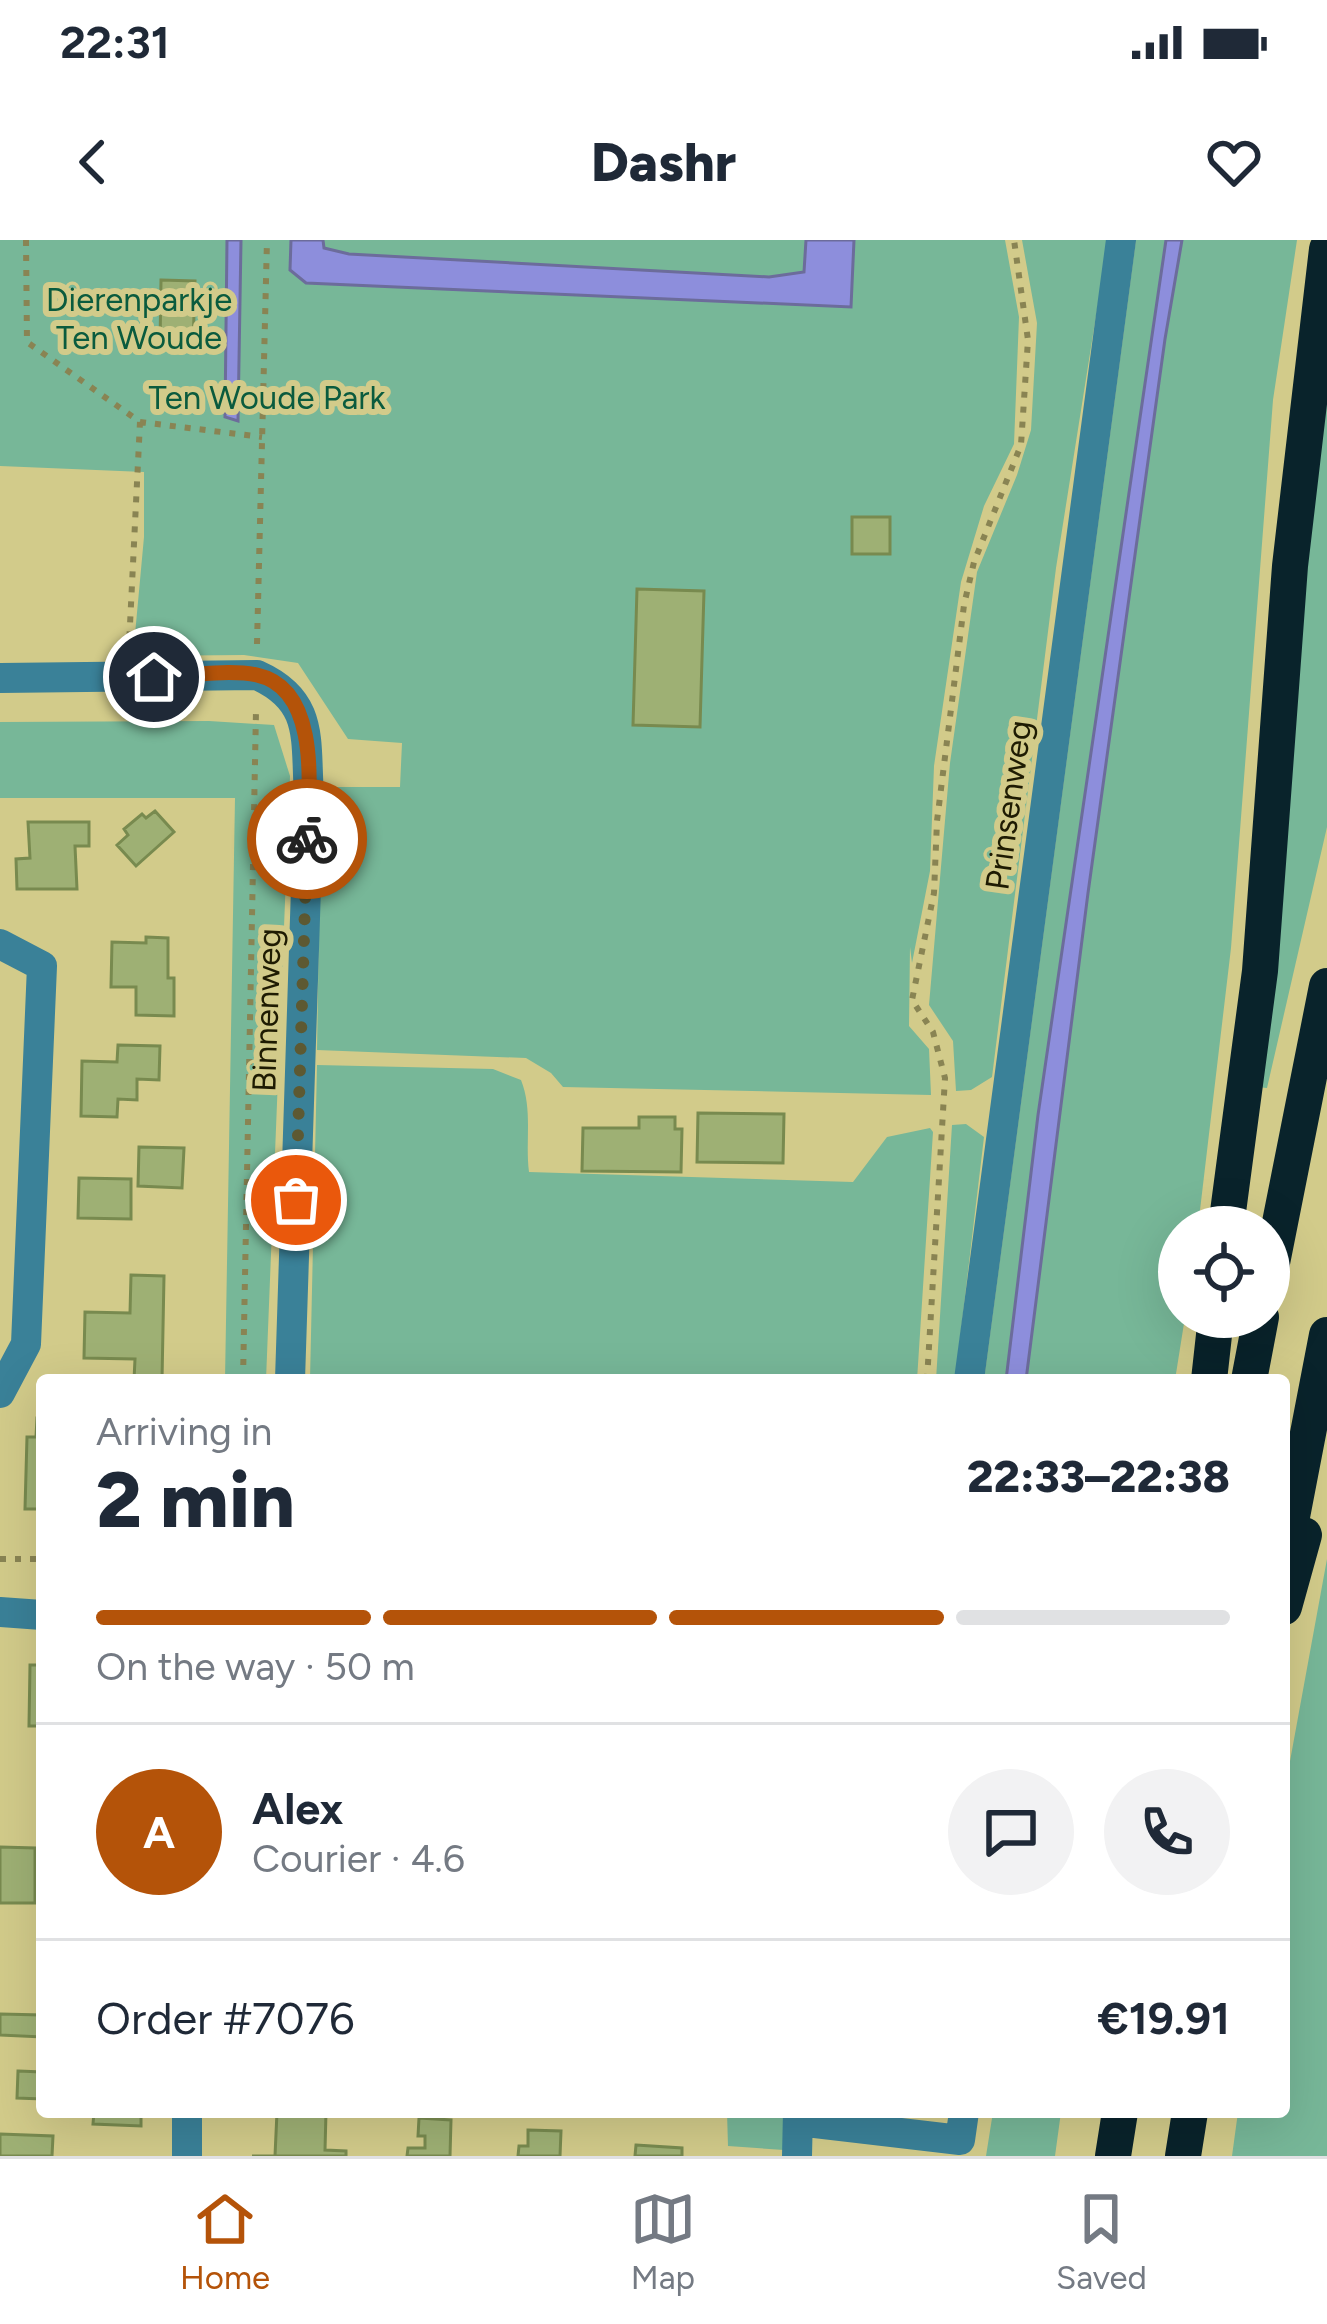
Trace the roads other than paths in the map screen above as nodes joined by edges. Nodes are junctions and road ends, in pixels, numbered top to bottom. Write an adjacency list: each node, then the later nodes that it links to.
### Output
1 (1121, 240): 12 (street, Prinsenweg)
2 (1327, 249): 6 (highway)
3 (0, 678): 11 (street, Binnenweg)
4 (0, 944): 15 (street)
5 (1327, 986): 7 (highway)
6 (1229, 1206)
7 (1283, 1206)
8 (1327, 1335): 17 (highway)
9 (1214, 1338): 13 (highway)
10 (1258, 1338): 14 (highway)
11 (290, 1374)
12 (970, 1374)
13 (1210, 1374)
14 (1250, 1374)
15 (0, 1393)
16 (1327, 1456): 18 (highway)
17 (1290, 1527)
18 (1290, 1585)
19 (0, 1612): 20 (street)
20 (36, 1615)
21 (188, 2118): 27 (street)
22 (798, 2118): 28 (street)
23 (831, 2118): 26 (street)
24 (1119, 2118): 29 (highway)
25 (1189, 2118): 30 (highway)
26 (962, 2126)
27 (187, 2156)
28 (797, 2156)
29 (1113, 2156)
30 (1183, 2156)

